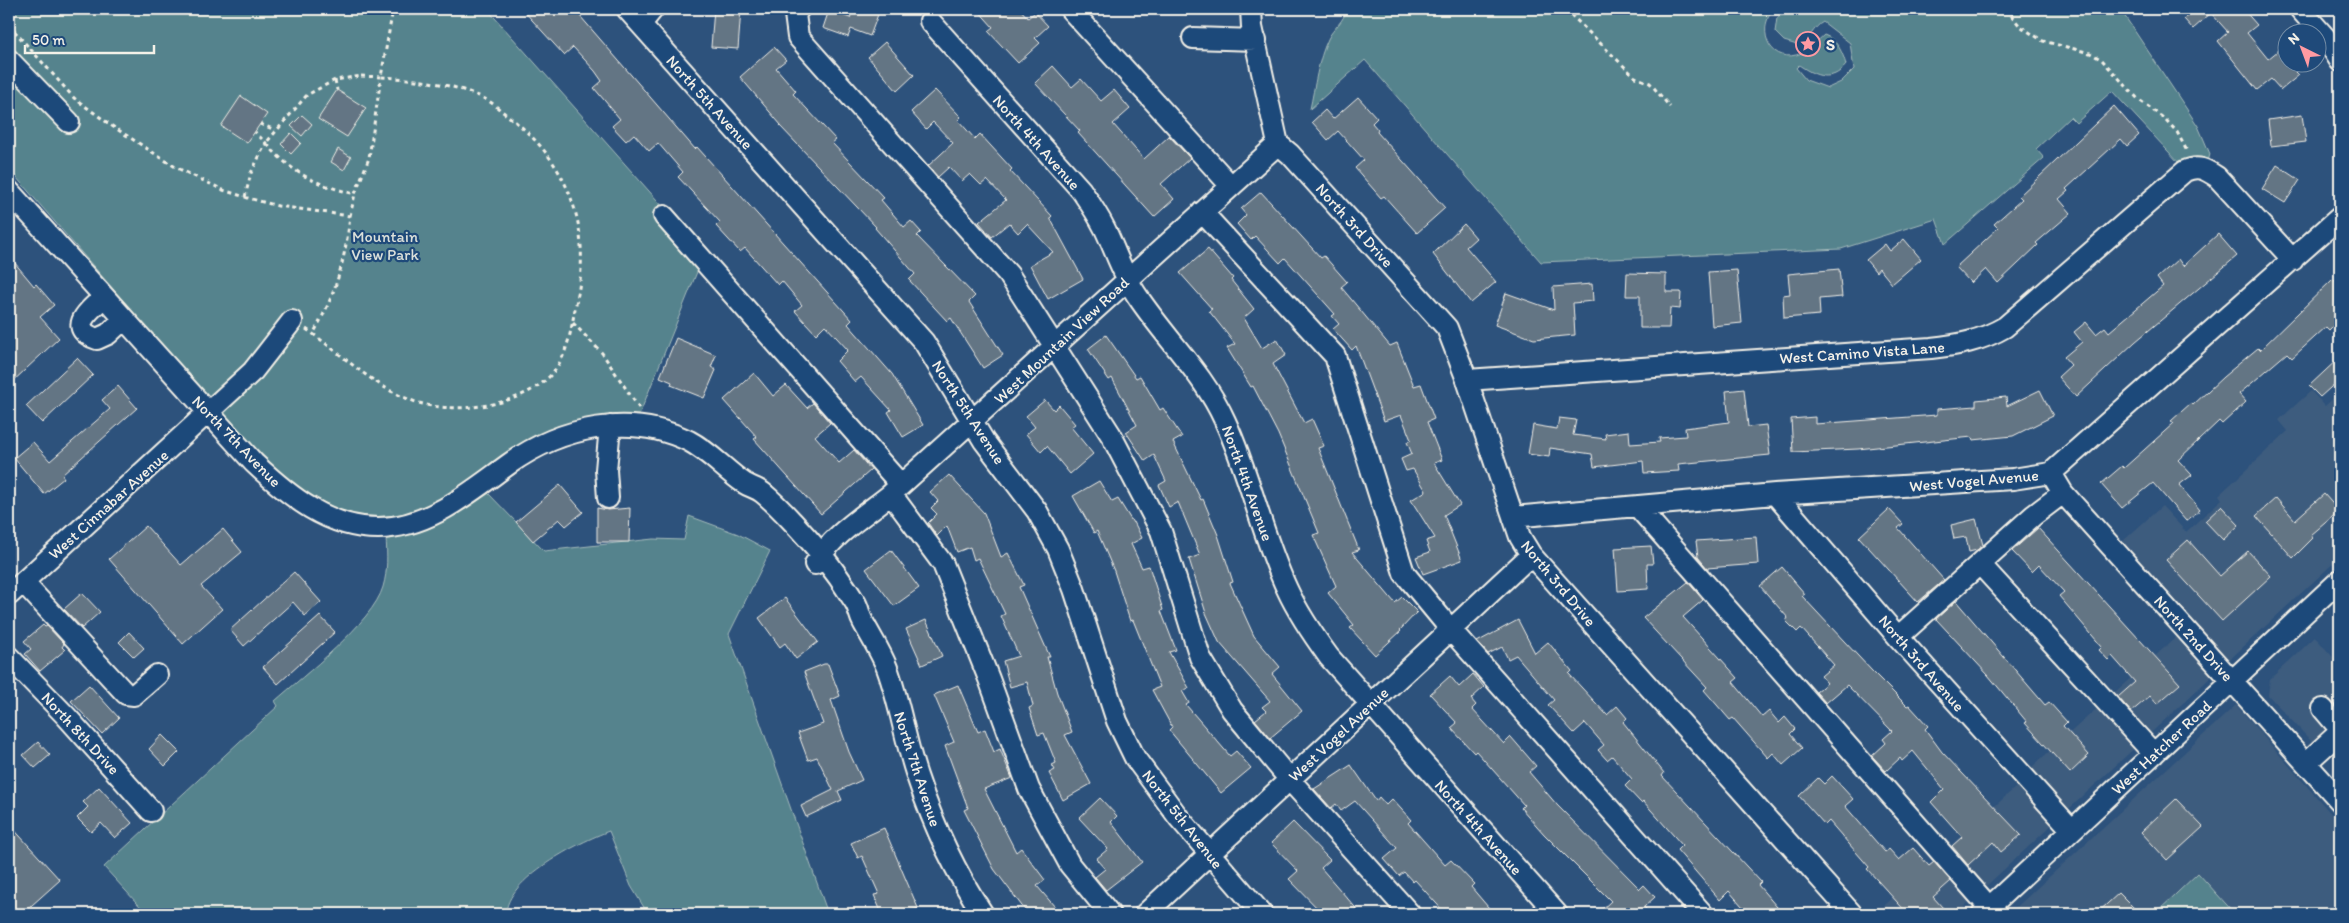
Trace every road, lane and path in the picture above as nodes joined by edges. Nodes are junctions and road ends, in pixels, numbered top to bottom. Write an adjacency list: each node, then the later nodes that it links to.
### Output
1 (393, 9): 16 (path)
2 (627, 9): 9 (street, North 5th Avenue)
3 (799, 9): 42 (street)
4 (1070, 9): 27 (street)
5 (1251, 9): 13 (street)
6 (1565, 9): 19 (path)
7 (2006, 9): 26 (path)
8 (2300, 9): 15 (street)
9 (647, 16): 45 (street, North 5th Avenue)
10 (930, 21): 36 (street, North 4th Avenue)
11 (9, 24): 30 (path)
12 (1193, 38): 13 (street)
13 (1256, 40): 25 (street)
14 (9, 60): 20 (street)
15 (2340, 62)
16 (382, 78): 17 (path); 29 (path); 39 (path)
17 (335, 80): 18 (path); 22 (path)
18 (337, 90)
19 (1670, 107)
20 (69, 122)
21 (260, 124): 22 (path)
22 (275, 130): 24 (path)
23 (255, 132): 24 (path)
24 (266, 143): 29 (path); 30 (path)
25 (1278, 144): 27 (street, West Mountain View Road); 43 (street, North 3rd Drive)
26 (2195, 167): 35 (street); 43 (street, West Camino Vista Lane)
27 (1231, 186): 31 (street, West Mountain View Road)
28 (9, 191): 37 (street, North 7th Avenue)
29 (355, 194): 32 (path)
30 (245, 197): 32 (path)
31 (1202, 212): 36 (street, West Mountain View Road); 60 (street)
32 (350, 216): 41 (path)
33 (664, 216): 49 (street)
34 (2340, 217): 35 (street, West Vogel Avenue)
35 (2293, 260): 48 (street, West Vogel Avenue)
36 (1127, 280): 42 (street, West Mountain View Road); 65 (street, North 4th Avenue)
37 (104, 297): 38 (street, North 7th Avenue); 38 (street)
38 (124, 319): 44 (street, North 7th Avenue)
39 (572, 322): 41 (path); 47 (path)
40 (296, 326): 41 (path); 44 (street, West Cinnabar Avenue)
41 (313, 334)
42 (1054, 347): 45 (street, West Mountain View Road); 70 (street)
43 (1467, 380): 54 (street, North 3rd Drive)
44 (208, 413): 46 (street, North 7th Avenue); 59 (street, West Cinnabar Avenue)
45 (973, 420): 49 (street, West Mountain View Road); 74 (street, North 5th Avenue)
46 (610, 426): 47 (street, North 7th Avenue); 52 (street)
47 (647, 428): 56 (street, North 7th Avenue)
48 (2051, 473): 50 (street, North 2nd Drive); 51 (street, West Vogel Avenue)
49 (896, 490): 56 (street, West Mountain View Road); 77 (street)
50 (2062, 493): 57 (street); 64 (street, North 2nd Drive)
51 (1776, 494): 53 (street, West Vogel Avenue); 61 (street, North 3rd Avenue)
52 (608, 498)
53 (1637, 506): 54 (street, West Vogel Avenue); 75 (street)
54 (1513, 516): 55 (street, North 3rd Drive)
55 (1531, 554): 60 (street, West Vogel Avenue); 83 (street, North 3rd Drive)
56 (817, 561): 76 (street, North 7th Avenue)
57 (1980, 564): 61 (street); 68 (street)
58 (2340, 580): 64 (street, West Hatcher Road)
59 (16, 589): 63 (street)
60 (1451, 630): 65 (street, West Vogel Avenue); 82 (street)
61 (1898, 637): 73 (street, North 3rd Avenue)
62 (9, 657): 72 (street, North 8th Drive)
63 (157, 675)
64 (2232, 681): 68 (street, West Hatcher Road); 69 (street, North 2nd Drive)
65 (1370, 705): 70 (street, West Vogel Avenue); 81 (street, North 4th Avenue)
66 (2323, 709): 67 (street)
67 (2340, 730): 69 (street)
68 (2154, 754): 73 (street, West Hatcher Road)
69 (2306, 763): 71 (street, North 2nd Drive)
70 (1289, 780): 74 (street, West Vogel Avenue); 80 (street)
71 (2340, 801)
72 (151, 811)
73 (2072, 830): 75 (street, West Hatcher Road)
74 (1209, 854): 78 (street, West Vogel Avenue); 79 (street, North 5th Avenue)
75 (1985, 911)
76 (983, 914)
77 (1110, 914)
78 (1144, 914)
79 (1262, 914)
80 (1410, 914)
81 (1557, 914)
82 (1703, 914)
83 (1852, 914)

